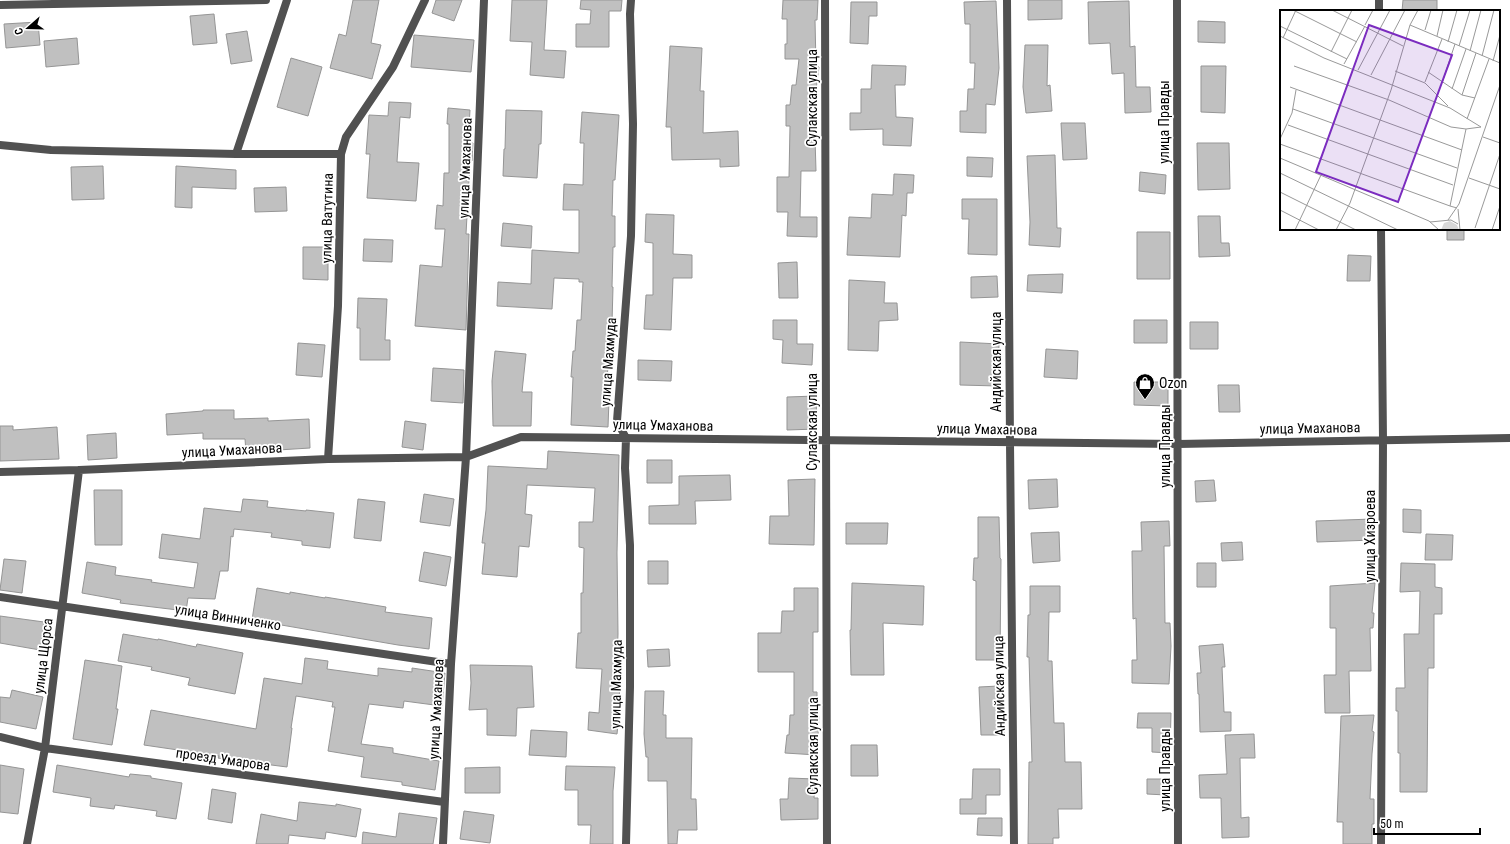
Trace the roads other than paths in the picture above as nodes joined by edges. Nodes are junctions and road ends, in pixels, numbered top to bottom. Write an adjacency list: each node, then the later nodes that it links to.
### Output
1 (266, 0): 9 (street)
2 (288, 0): 11 (street)
3 (425, 0): 12 (street, улица Ватутина)
4 (484, 0): 20 (street, улица Умаханова)
5 (631, 0): 14 (street, улица Махмуда)
6 (825, 0): 16 (street, Сулакская улица)
7 (1007, 0): 18 (street, Андийская улица)
8 (1177, 0): 19 (street, улица Правды)
9 (0, 5)
10 (0, 145): 11 (street)
11 (236, 154): 12 (street)
12 (341, 154): 21 (street, улица Ватутина)
13 (1381, 230): 17 (street, улица Хизроева)
14 (626, 438): 16 (street, улица Умаханова); 20 (street, улица Умаханова); 32 (street, улица Махмуда)
15 (1510, 438): 17 (street, улица Умаханова)
16 (825, 440): 18 (street, улица Умаханова); 33 (street, Сулакская улица)
17 (1383, 440): 19 (street, улица Умаханова); 36 (street, улица Хизроева)
18 (1010, 443): 19 (street, улица Умаханова); 34 (street, Андийская улица)
19 (1178, 444): 35 (street, улица Правды)
20 (466, 457): 21 (street, улица Умаханова); 26 (street, улица Умаханова)
21 (328, 459): 22 (street, улица Умаханова)
22 (79, 470): 23 (street, улица Умаханова); 25 (street, улица Щорса)
23 (0, 472)
24 (0, 597): 25 (street, улица Винниченко)
25 (62, 606): 26 (street, улица Винниченко); 28 (street, улица Щорса)
26 (451, 664): 29 (street, улица Умаханова)
27 (0, 737): 28 (street, проезд Умарова)
28 (45, 748): 29 (street, проезд Умарова); 30 (street, улица Щорса)
29 (444, 802): 31 (street, улица Умаханова)
30 (27, 844)
31 (442, 844)
32 (626, 844)
33 (827, 844)
34 (1014, 844)
35 (1178, 844)
36 (1381, 844)

